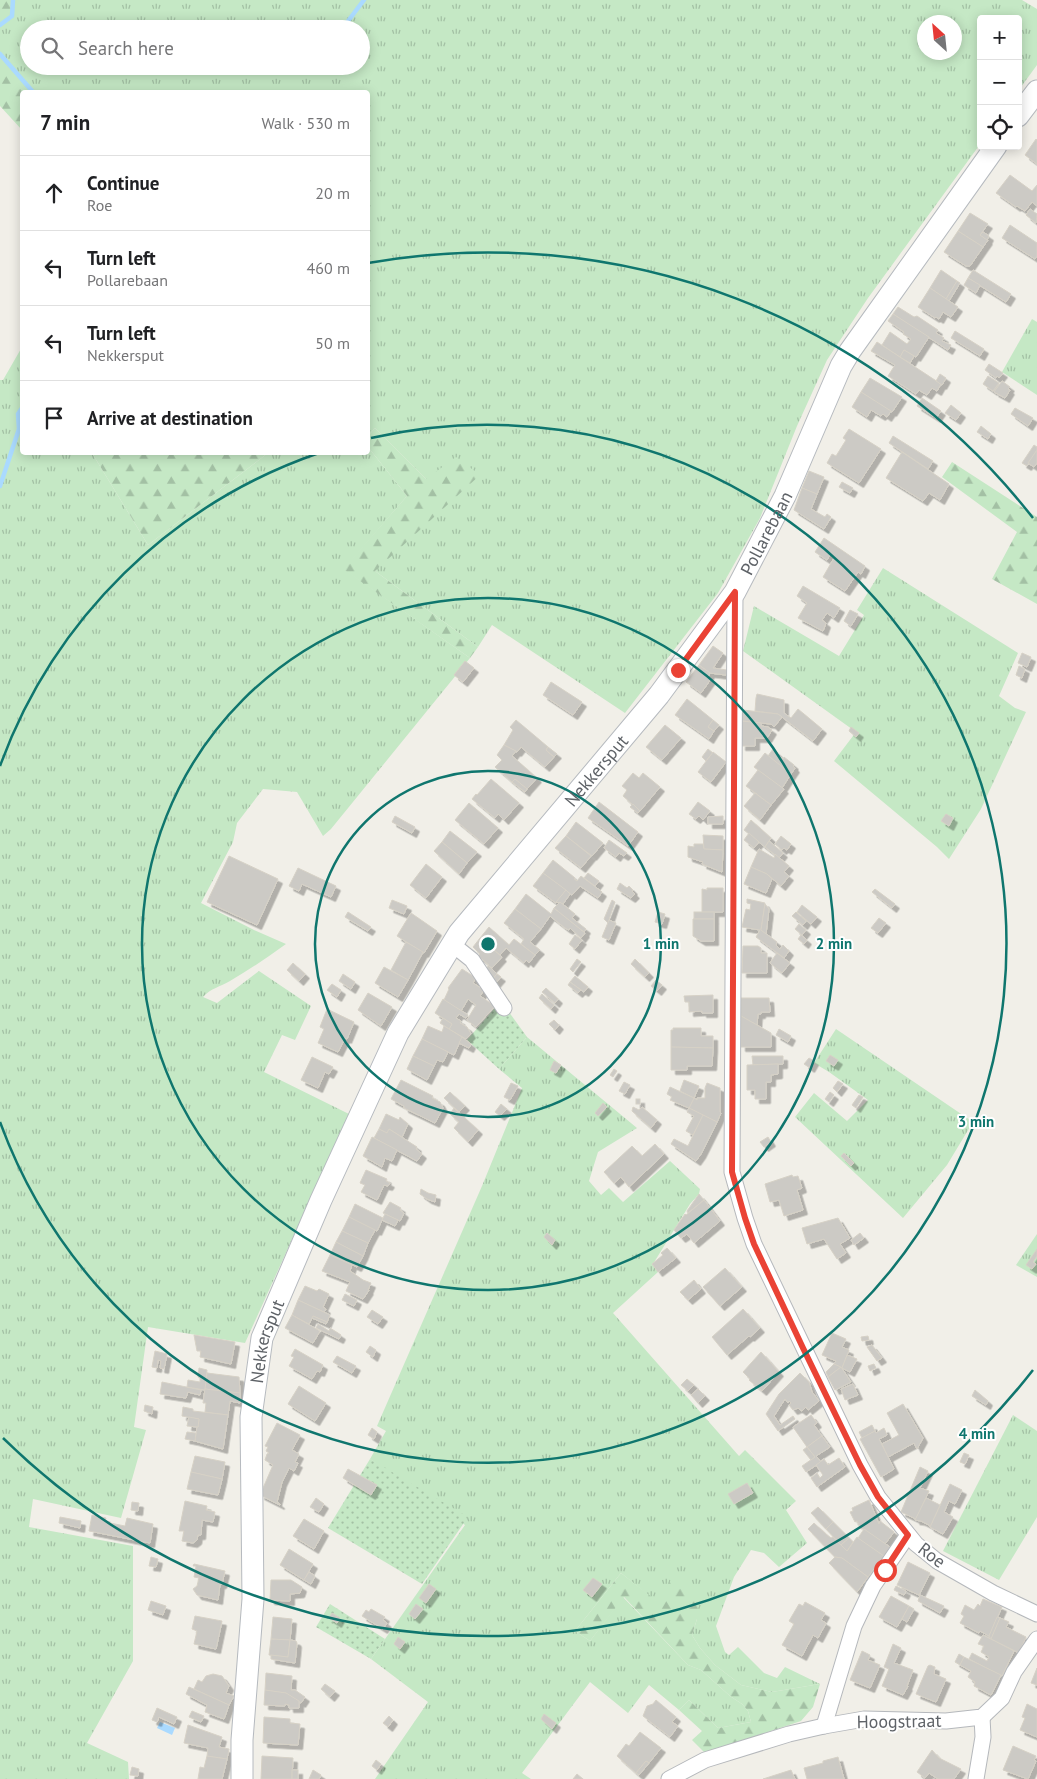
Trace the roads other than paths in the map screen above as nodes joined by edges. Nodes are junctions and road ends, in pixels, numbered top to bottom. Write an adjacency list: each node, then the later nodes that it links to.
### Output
1 (1037, 91): 2 (street)
2 (1022, 111)
3 (993, 150): 4 (street, Pollarebaan)
4 (735, 592): 5 (street, Nekkersput); 7 (street, Pollarebaan)
5 (452, 944): 6 (street); 12 (street, Nekkersput)
6 (504, 1008)
7 (908, 1535): 8 (street, Roe); 11 (street, Roe)
8 (1037, 1614)
9 (1037, 1639): 10 (street)
10 (982, 1717): 11 (street, Hoogstraat); 14 (street)
11 (824, 1726): 13 (street, Hoogstraat)
12 (242, 1779)
13 (669, 1779)
14 (976, 1779)

